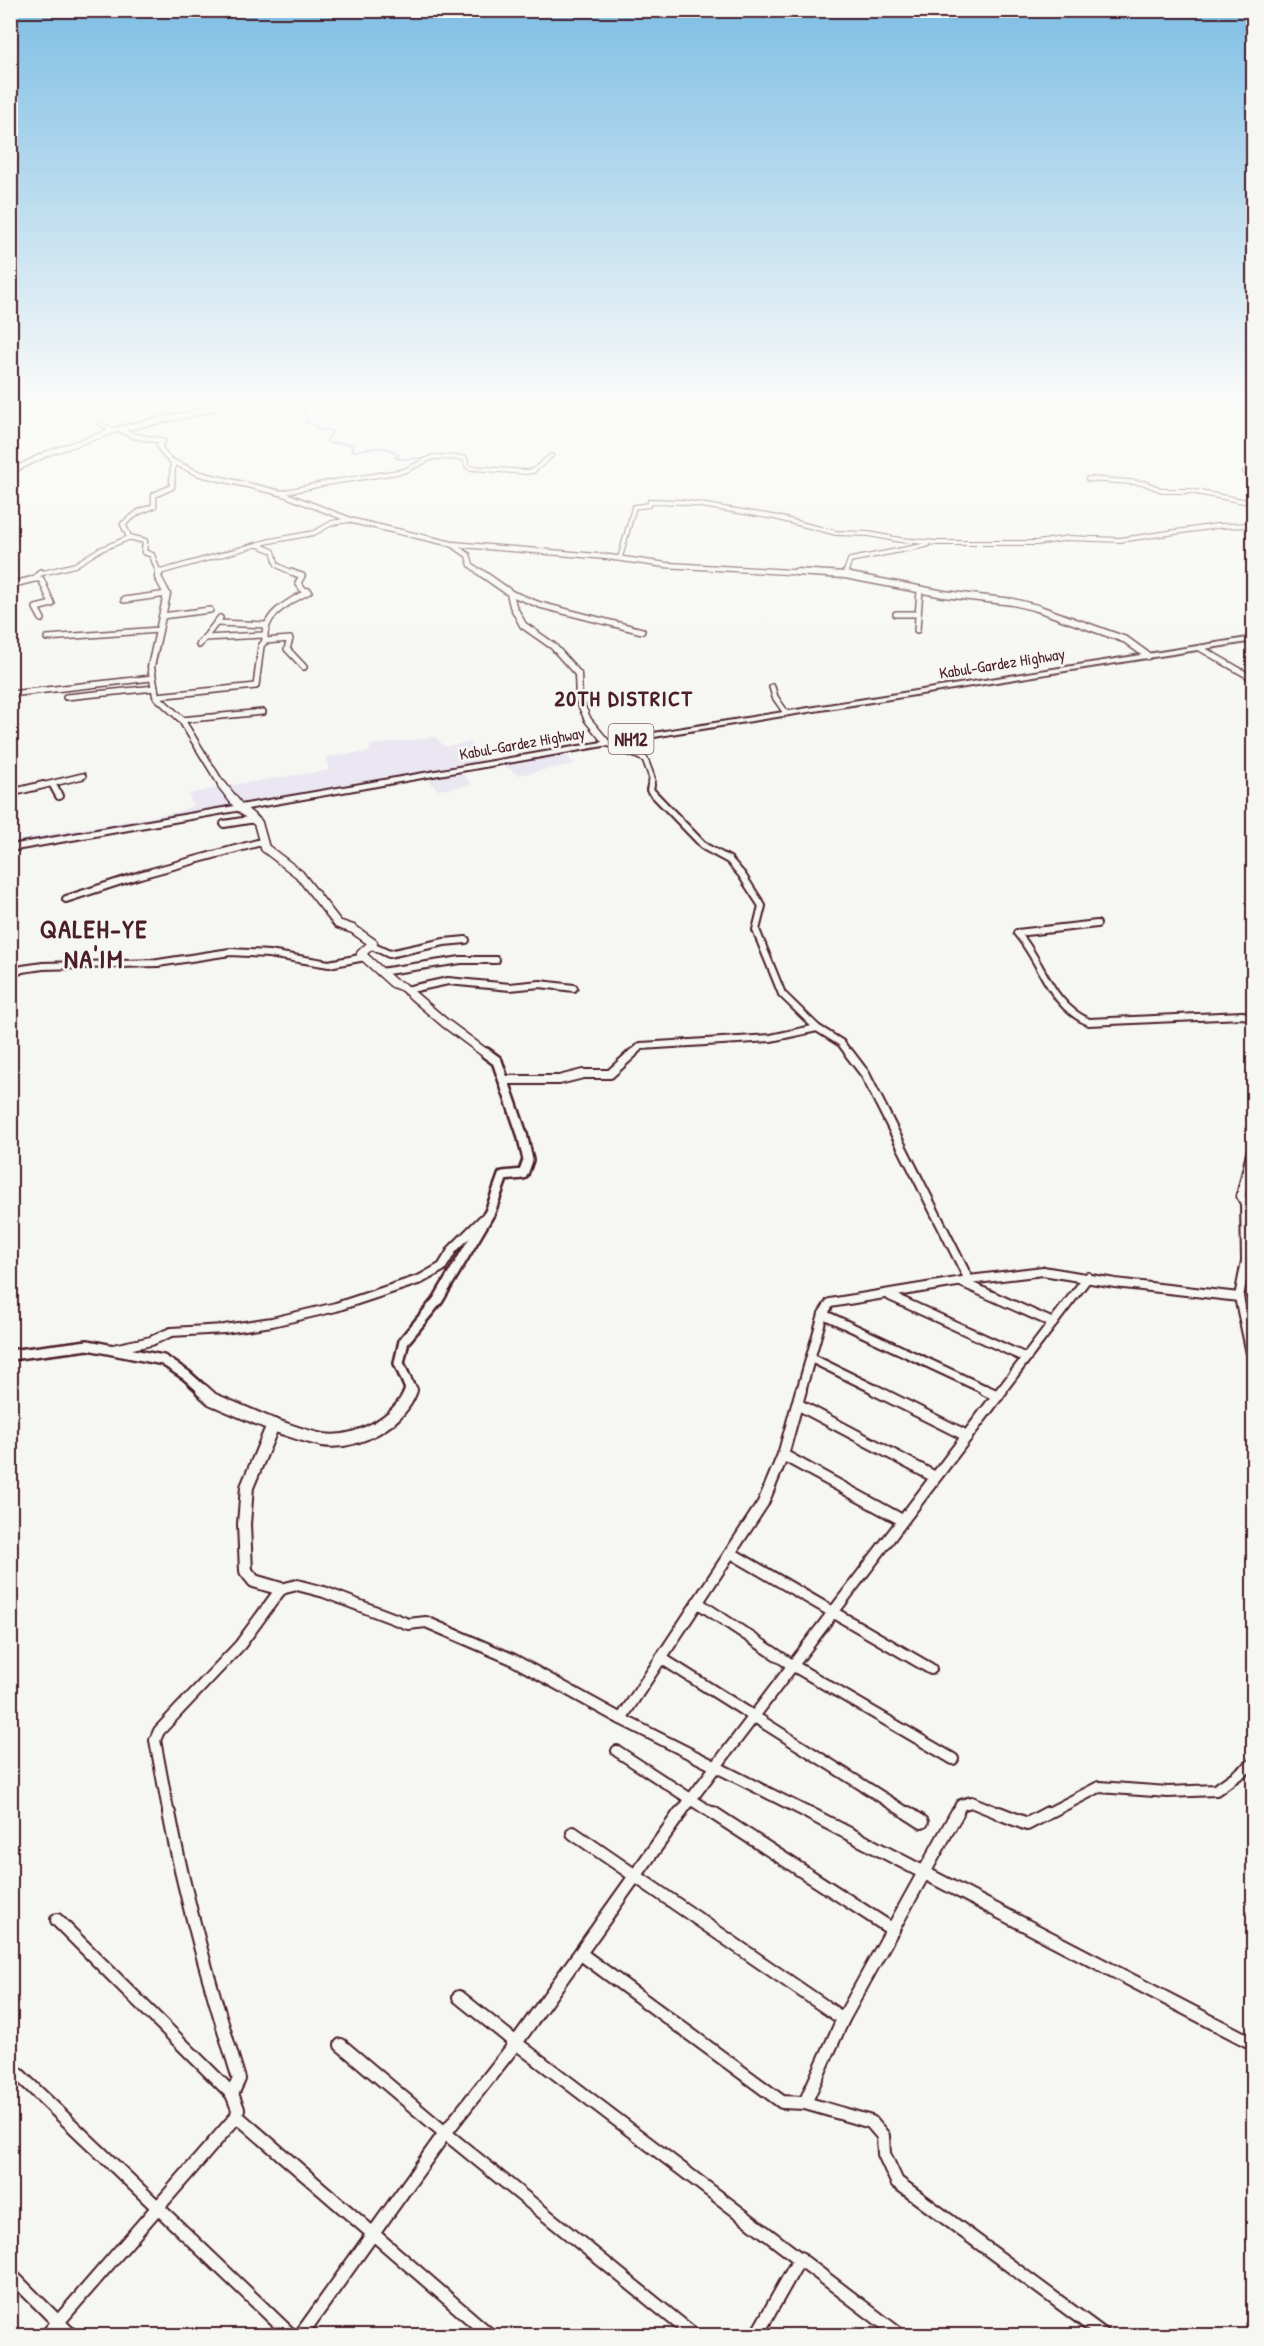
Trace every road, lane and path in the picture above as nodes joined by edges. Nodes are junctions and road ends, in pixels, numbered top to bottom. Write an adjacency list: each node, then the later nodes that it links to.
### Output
1 (139, 513): 7 (street)
2 (335, 513): 5 (street)
3 (632, 513): 11 (street)
4 (763, 513): 8 (street)
5 (349, 519): 9 (street); 10 (street)
6 (1254, 525): 8 (street)
7 (131, 537): 12 (street); 14 (street)
8 (938, 543): 13 (street)
9 (452, 544): 11 (street); 17 (street)
10 (258, 545): 12 (street); 27 (street)
11 (620, 558): 13 (street)
12 (160, 572): 18 (street)
13 (845, 575): 16 (street)
14 (34, 579): 15 (street); 24 (street)
15 (10, 585)
16 (920, 590): 21 (street); 37 (street)
17 (510, 592): 30 (street); 49 (street)
18 (167, 594): 19 (street); 22 (street)
19 (124, 600)
20 (210, 610): 22 (street)
21 (916, 614): 26 (street); 29 (street)
22 (162, 616): 28 (street)
23 (220, 618): 25 (street)
24 (42, 619)
25 (216, 623): 27 (street); 32 (street)
26 (893, 623)
27 (267, 625): 33 (street)
28 (159, 630): 31 (street); 39 (street)
29 (916, 630)
30 (642, 632)
31 (47, 638)
32 (205, 638): 33 (street); 35 (street)
33 (264, 638): 38 (street); 44 (street)
34 (1254, 639): 36 (highway, Kabul-Gardez Highway / NH12)
35 (198, 645)
36 (1200, 648): 37 (highway, Kabul-Gardez Highway / NH12); 40 (street)
37 (1148, 656): 47 (highway, Kabul-Gardez Highway / NH12)
38 (304, 667)
39 (152, 678): 42 (street); 43 (street)
40 (1254, 679)
41 (772, 687): 47 (street)
42 (155, 688): 44 (street); 45 (street)
43 (10, 694)
44 (156, 696): 48 (street)
45 (66, 697)
46 (263, 712): 48 (street)
47 (786, 713): 49 (highway, Kabul-Gardez Highway / NH12)
48 (181, 720): 54 (street)
49 (607, 743): 54 (highway, Kabul-Gardez Highway / NH12); 70 (street)
50 (83, 776): 51 (street)
51 (52, 784): 52 (street); 53 (street)
52 (10, 794)
53 (59, 796)
54 (240, 808): 55 (street); 58 (highway, Kabul-Gardez Highway / NH12)
55 (255, 819): 56 (street); 57 (street)
56 (224, 824)
57 (261, 842): 59 (street); 62 (street)
58 (11, 847)
59 (66, 899)
60 (1097, 924): 69 (street)
61 (466, 940): 62 (street)
62 (372, 946): 63 (street)
63 (365, 957): 65 (street); 66 (street)
64 (496, 960): 65 (street)
65 (380, 972): 68 (street)
66 (10, 975)
67 (574, 988): 68 (street)
68 (406, 990): 71 (street)
69 (1254, 1017)
70 (817, 1028): 71 (street); 76 (street)
71 (505, 1080): 74 (street)
72 (1254, 1141): 73 (street)
73 (1250, 1179): 78 (street)
74 (490, 1212): 81 (street); 88 (street)
75 (1088, 1277): 76 (street); 78 (street); 80 (street)
76 (965, 1281): 77 (street); 80 (street)
77 (889, 1295): 79 (street); 84 (street)
78 (1239, 1297): 85 (street)
79 (823, 1314): 83 (street); 86 (street)
80 (1053, 1323): 84 (street)
81 (112, 1350): 82 (street); 88 (street)
82 (10, 1355)
83 (811, 1358): 87 (street); 89 (street)
84 (1026, 1358): 86 (street)
85 (1254, 1368)
86 (998, 1396): 89 (street)
87 (797, 1404): 90 (street); 91 (street)
88 (273, 1425): 94 (street)
89 (967, 1436): 91 (street)
90 (783, 1455): 92 (street); 93 (street)
91 (935, 1477): 92 (street)
92 (902, 1520): 96 (street)
93 (731, 1553): 95 (street); 96 (street)
94 (281, 1589): 101 (street); 120 (street)
95 (697, 1602): 97 (street); 98 (street)
96 (833, 1610): 98 (street); 99 (street)
97 (661, 1658): 100 (street); 101 (street)
98 (792, 1665): 100 (street); 103 (street)
99 (931, 1669)
100 (753, 1715): 105 (street); 107 (street)
101 (621, 1719): 105 (street)
102 (616, 1751): 106 (street)
103 (953, 1760)
104 (1254, 1763): 109 (street)
105 (714, 1766): 106 (street); 109 (street)
106 (690, 1800): 110 (street); 112 (street)
107 (922, 1822)
108 (573, 1833): 110 (street)
109 (926, 1872): 112 (street); 118 (street)
110 (637, 1876): 113 (street); 115 (street)
111 (57, 1920): 120 (street)
112 (893, 1930): 115 (street)
113 (580, 1954): 116 (street); 121 (street)
114 (459, 1997): 116 (street)
115 (843, 2019): 121 (street)
116 (516, 2043): 123 (street); 126 (street)
117 (341, 2044): 123 (street)
118 (1254, 2044)
119 (10, 2066): 124 (street)
120 (232, 2094): 122 (street)
121 (805, 2103): 137 (street)
122 (237, 2116): 124 (street); 125 (street)
123 (445, 2133): 125 (street); 134 (street)
124 (157, 2207): 128 (street); 131 (street)
125 (373, 2232): 132 (street); 133 (street)
126 (801, 2258): 135 (street); 136 (street)
127 (10, 2274): 128 (street)
128 (58, 2321): 129 (street); 130 (street)
129 (46, 2336)
130 (72, 2336)
131 (292, 2336)
132 (300, 2336)
133 (491, 2336)
134 (695, 2336)
135 (756, 2336)
136 (901, 2336)
137 (1105, 2336)

